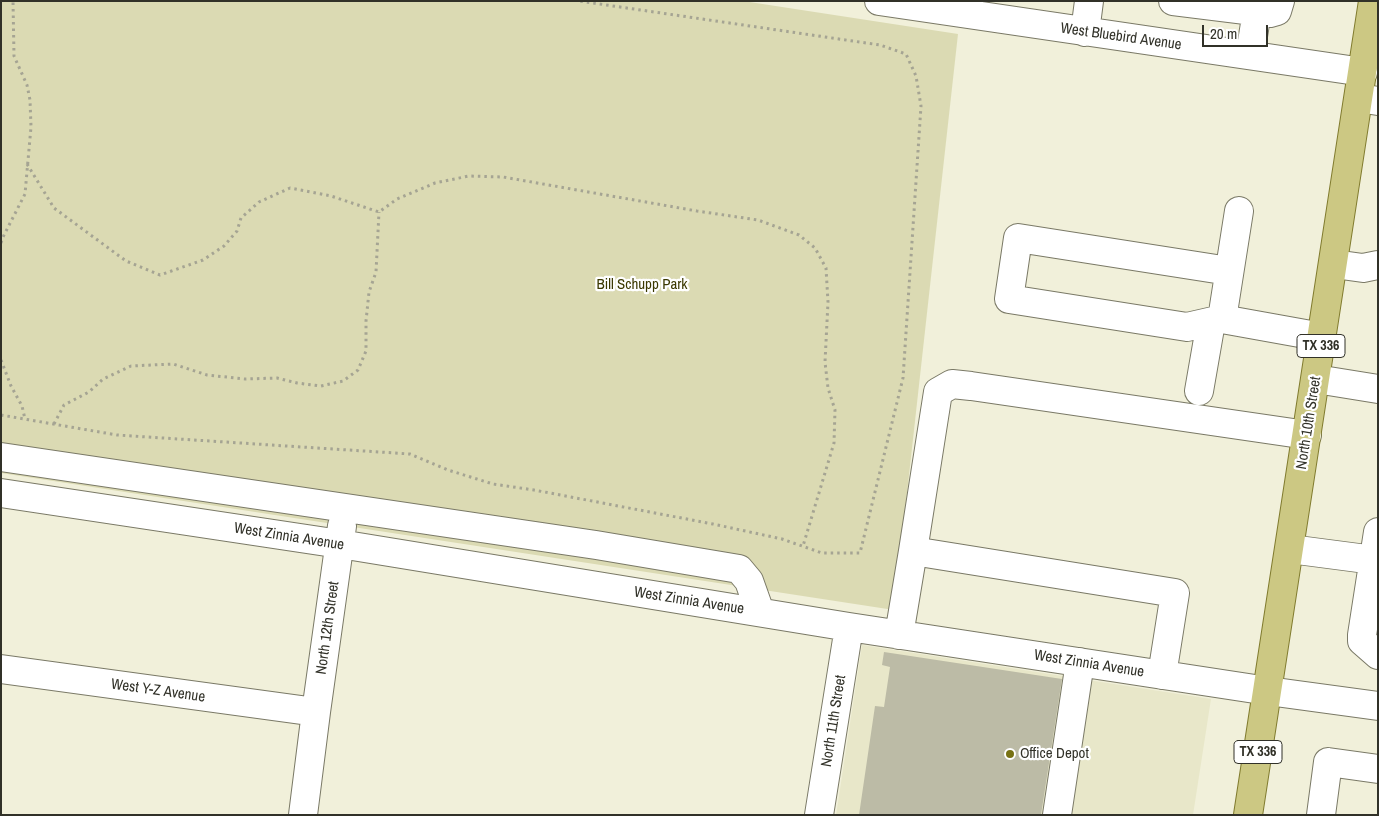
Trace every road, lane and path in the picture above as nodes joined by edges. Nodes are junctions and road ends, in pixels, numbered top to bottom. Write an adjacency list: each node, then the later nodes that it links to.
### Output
1 (13, 1): 13 (path)
2 (579, 1): 35 (path)
3 (879, 1): 8 (street, West Bluebird Avenue)
4 (1089, 1): 9 (street)
5 (1173, 1): 7 (street)
6 (1373, 1): 11 (main road, North 10th Street / TX 336)
7 (1269, 6): 10 (street)
8 (982, 9): 9 (street, West Bluebird Avenue)
9 (1084, 32): 10 (street, West Bluebird Avenue)
10 (1250, 55): 11 (street, West Bluebird Avenue)
11 (1363, 72): 12 (main road, North 10th Street / TX 336)
12 (1369, 100): 17 (main road, North 10th Street / TX 336)
13 (27, 164): 15 (path); 16 (path)
14 (1239, 211): 19 (street)
15 (379, 212): 28 (path); 35 (path)
16 (1, 243)
17 (1334, 264): 18 (street); 21 (main road, North 10th Street / TX 336)
18 (1378, 265)
19 (1230, 271): 20 (street); 20 (street)
20 (1216, 320): 21 (street); 25 (street)
21 (1322, 337): 23 (main road, North 10th Street / TX 336)
22 (1, 360): 27 (path)
23 (1316, 379): 24 (street); 29 (main road, North 10th Street / TX 336)
24 (1378, 389)
25 (1199, 391)
26 (1, 415): 27 (path)
27 (25, 419): 28 (path)
28 (54, 424): 35 (path)
29 (1308, 435): 36 (main road, North 10th Street / TX 336); 37 (street)
30 (1, 457): 32 (street)
31 (1, 492): 34 (street, West Zinnia Avenue)
32 (345, 507): 34 (street, North 12th Street); 39 (street)
33 (1378, 532): 38 (street)
34 (340, 544): 39 (street, West Zinnia Avenue); 48 (street, North 12th Street)
35 (803, 546)
36 (1290, 549): 38 (street); 46 (main road, North 10th Street / TX 336)
37 (913, 551): 41 (street); 45 (street)
38 (1374, 560): 42 (street)
39 (760, 612): 40 (street, West Zinnia Avenue)
40 (849, 627): 41 (street, West Zinnia Avenue); 51 (street, North 11th Street)
41 (899, 635): 43 (street, West Zinnia Avenue)
42 (1378, 655)
43 (1080, 662): 45 (street, West Zinnia Avenue); 52 (street)
44 (1, 669): 48 (street, West Y-Z Avenue)
45 (1162, 675): 46 (street, West Zinnia Avenue)
46 (1268, 691): 47 (street, West Zinnia Avenue); 53 (main road, North 10th Street / TX 336)
47 (1377, 702)
48 (316, 712): 50 (street, North 12th Street)
49 (1378, 769): 54 (street)
50 (303, 815)
51 (819, 815)
52 (1057, 815)
53 (1248, 815)
54 (1321, 815)

